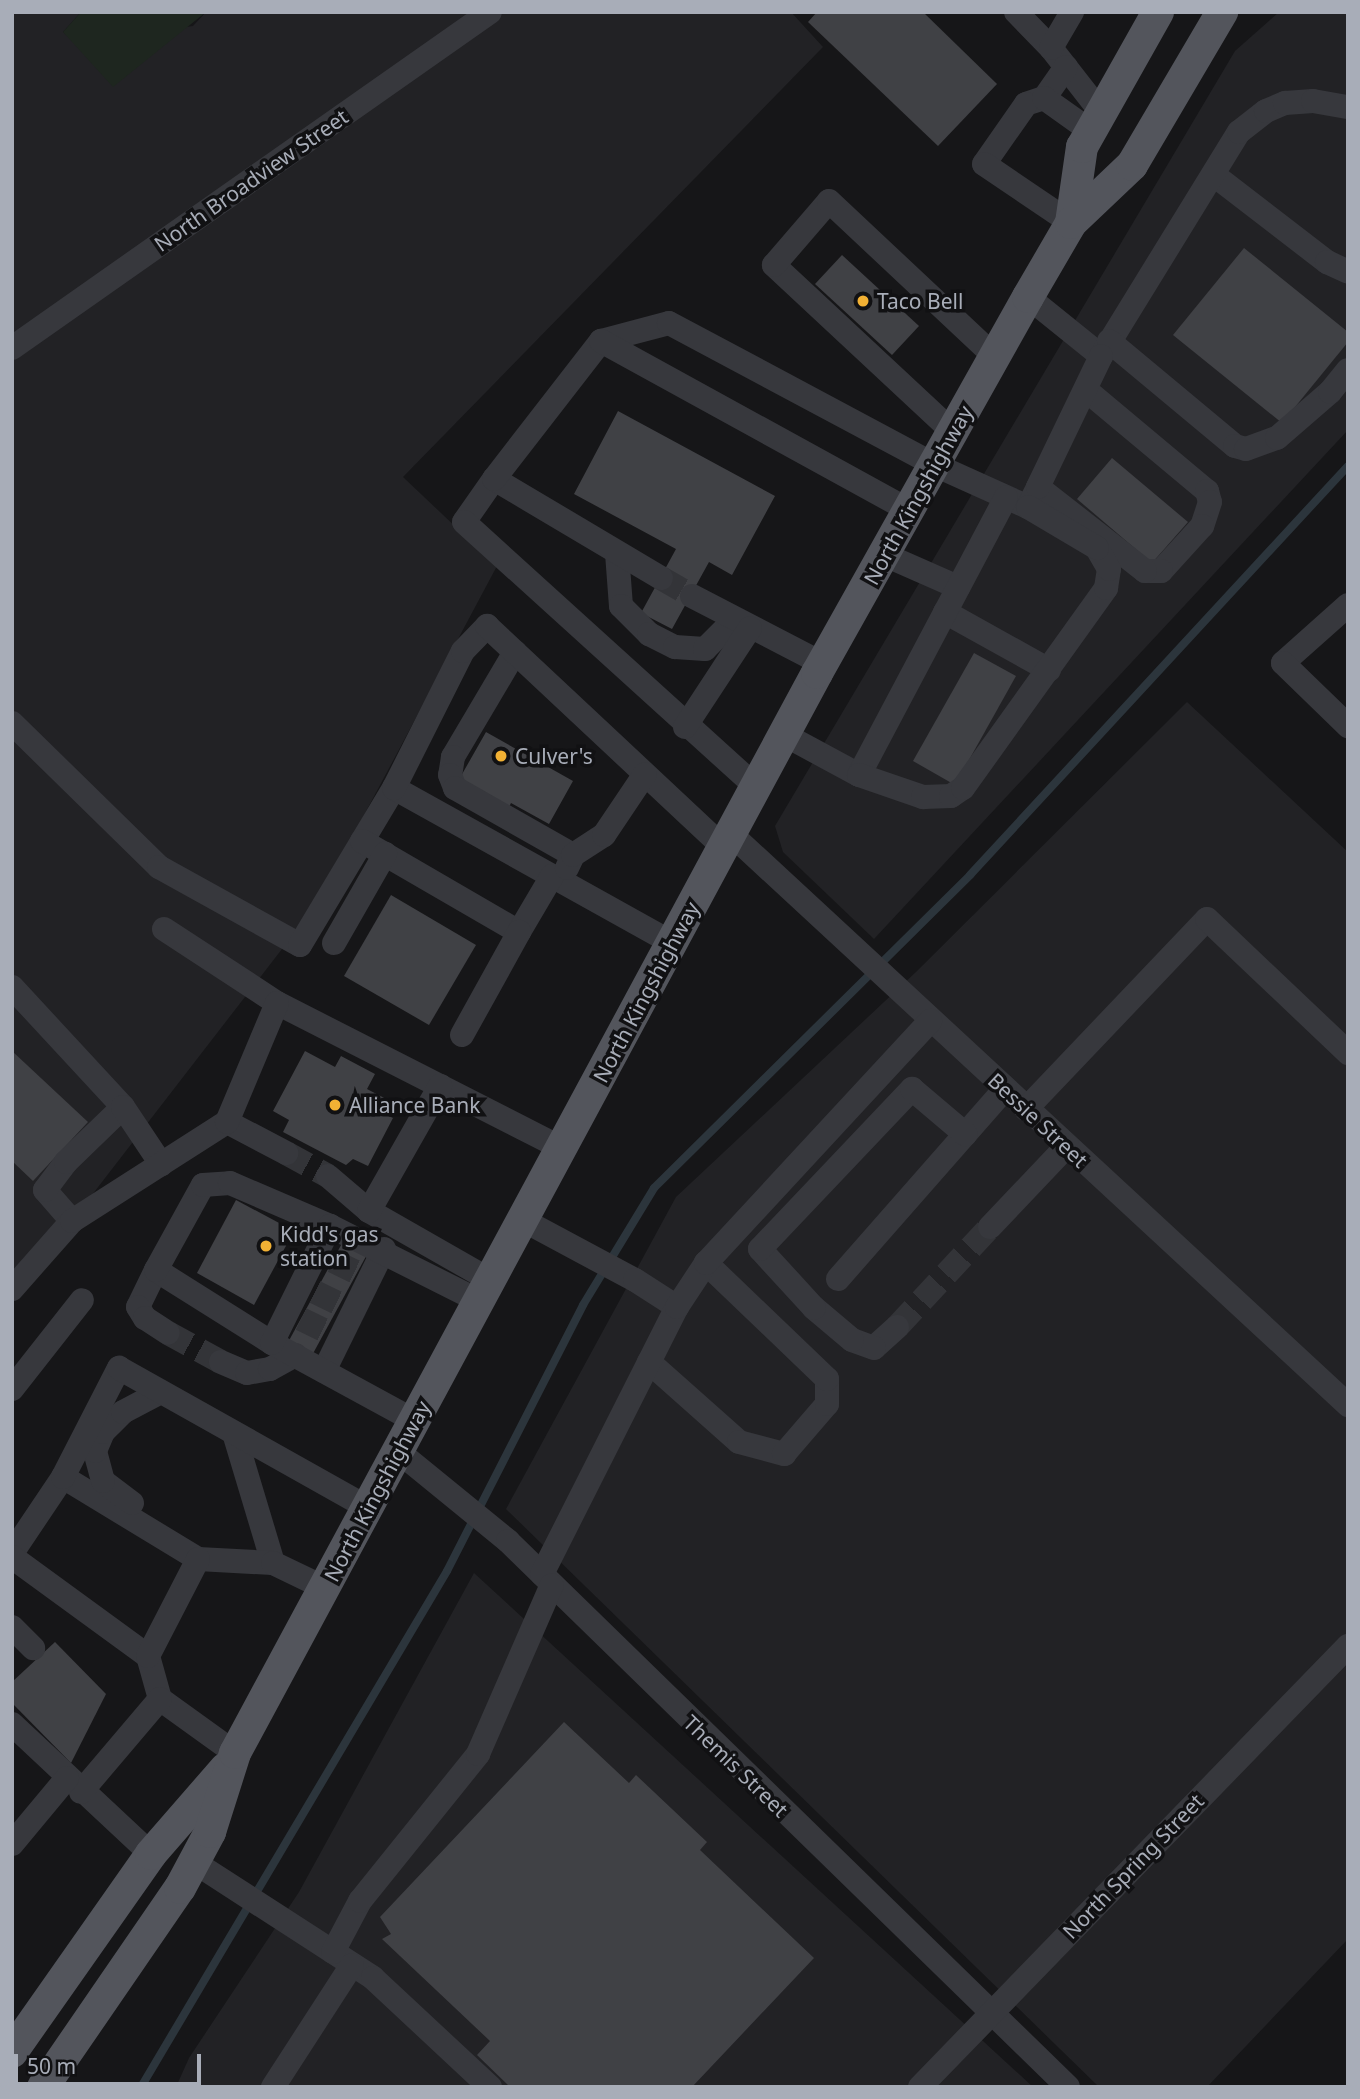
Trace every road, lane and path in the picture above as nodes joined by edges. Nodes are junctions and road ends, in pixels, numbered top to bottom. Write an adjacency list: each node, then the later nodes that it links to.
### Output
1 (491, 12): 15 (street, North Broadview Street)
2 (1016, 12): 6 (street)
3 (1072, 12): 6 (street)
4 (1158, 12): 9 (main road, North Kingshighway)
5 (1223, 14): 11 (main road, North Kingshighway)
6 (1059, 58): 7 (street); 9 (street)
7 (1044, 98): 9 (street); 11 (street)
8 (1348, 107): 10 (street)
9 (1095, 121): 11 (main road, North Kingshighway)
10 (1214, 175): 12 (street); 16 (street)
11 (1071, 223): 13 (main road, North Kingshighway)
12 (1348, 272)
13 (1028, 297): 16 (street); 17 (main road, North Kingshighway)
14 (601, 341): 21 (street); 22 (street); 24 (street)
15 (12, 348)
16 (1105, 349): 18 (street); 19 (street)
17 (995, 357): 20 (main road, North Kingshighway); 20 (street)
18 (1348, 370)
19 (1086, 390): 23 (street); 23 (street)
20 (953, 432): 21 (main road, North Kingshighway)
21 (935, 465): 23 (street); 24 (main road, North Kingshighway)
22 (494, 479): 25 (street); 38 (street)
23 (1024, 497): 28 (street); 35 (street)
24 (910, 511): 26 (main road, North Kingshighway)
25 (617, 553): 27 (street); 32 (street)
26 (885, 555): 28 (street); 34 (main road, North Kingshighway)
27 (661, 578)
28 (958, 587): 31 (street)
29 (692, 596): 32 (street)
30 (1348, 605): 37 (street)
31 (945, 612): 35 (street); 41 (street)
32 (742, 624): 34 (street); 38 (street)
33 (515, 652): 40 (street, Bessie Street); 43 (street, Bessie Street); 47 (street)
34 (823, 664): 39 (main road, North Kingshighway)
35 (1049, 670): 41 (street)
36 (12, 723): 45 (street)
37 (1348, 726)
38 (685, 727): 42 (street)
39 (785, 735): 41 (street); 42 (main road, North Kingshighway)
40 (645, 774): 44 (street, Bessie Street); 47 (street)
41 (859, 775)
42 (756, 787): 44 (main road, North Kingshighway)
43 (394, 788): 45 (street); 48 (street)
44 (727, 840): 52 (main road, North Kingshighway); 55 (street, Bessie Street)
45 (362, 841): 46 (street)
46 (384, 854): 50 (street); 51 (street)
47 (573, 855): 48 (street)
48 (556, 878): 50 (street); 52 (street)
49 (164, 929): 54 (street)
50 (519, 932): 56 (street)
51 (334, 943)
52 (672, 943): 65 (main road, North Kingshighway)
53 (12, 987): 60 (street)
54 (277, 1003): 58 (street); 62 (street)
55 (923, 1015): 59 (street, Bessie Street); 76 (street)
56 (462, 1035)
57 (1348, 1053): 61 (street)
58 (440, 1087): 65 (street); 70 (street)
59 (1005, 1089): 61 (street, Bessie Street); 63 (street)
60 (123, 1107): 67 (street); 72 (street)
61 (1026, 1109): 64 (street, Bessie Street)
62 (227, 1122): 66 (street); 67 (street)
63 (965, 1134): 78 (street); 83 (street)
64 (1067, 1146): 74 (street); 92 (street, Bessie Street)
65 (561, 1149): 71 (main road, North Kingshighway)
66 (286, 1153)
67 (168, 1160): 69 (street); 72 (street)
68 (328, 1176): 70 (street)
69 (204, 1185): 73 (street); 77 (street)
70 (369, 1211): 80 (street)
71 (523, 1220): 80 (main road, North Kingshighway); 82 (street)
72 (72, 1221): 79 (street)
73 (330, 1226): 75 (street); 85 (street)
74 (990, 1227)
75 (384, 1250): 80 (street); 89 (street)
76 (706, 1263): 82 (street); 88 (street)
77 (156, 1270): 84 (street); 85 (street)
78 (838, 1279)
79 (12, 1289)
80 (485, 1290): 93 (main road, North Kingshighway)
81 (82, 1300): 90 (street)
82 (677, 1307): 88 (street)
83 (897, 1327)
84 (168, 1333)
85 (272, 1343): 86 (street)
86 (295, 1356): 87 (street); 89 (street)
87 (221, 1362)
88 (649, 1362): 101 (street)
89 (324, 1371): 93 (street)
90 (12, 1388)
91 (161, 1392): 94 (street); 96 (street); 99 (street)
92 (1348, 1405)
93 (415, 1421): 95 (main road, North Kingshighway)
94 (234, 1433): 97 (street); 100 (street)
95 (399, 1452): 97 (main road, North Kingshighway); 101 (street, Themis Street)
96 (63, 1477): 98 (street); 99 (street)
97 (368, 1508): 102 (main road, North Kingshighway)
98 (12, 1555): 106 (street)
99 (208, 1559): 100 (street); 106 (street)
100 (273, 1563): 102 (street)
101 (547, 1580): 114 (street); 115 (street, Themis Street)
102 (325, 1588): 109 (main road, North Kingshighway)
103 (12, 1627): 105 (street)
104 (1348, 1646): 115 (street, North Spring Street)
105 (33, 1648)
106 (148, 1656): 107 (street)
107 (160, 1699): 109 (street); 110 (street)
108 (12, 1724): 110 (street)
109 (231, 1759): 112 (main road, North Kingshighway); 113 (main road, North Kingshighway)
110 (74, 1785): 111 (street); 112 (street)
111 (12, 1844)
112 (151, 1854): 116 (main road, North Kingshighway)
113 (194, 1862): 114 (street); 117 (main road, North Kingshighway)
114 (333, 1952): 118 (street); 119 (street)
115 (990, 2012): 120 (street, North Spring Street); 121 (street, Themis Street)
116 (12, 2052)
117 (43, 2087)
118 (273, 2087)
119 (490, 2087)
120 (920, 2087)
121 (1068, 2087)

